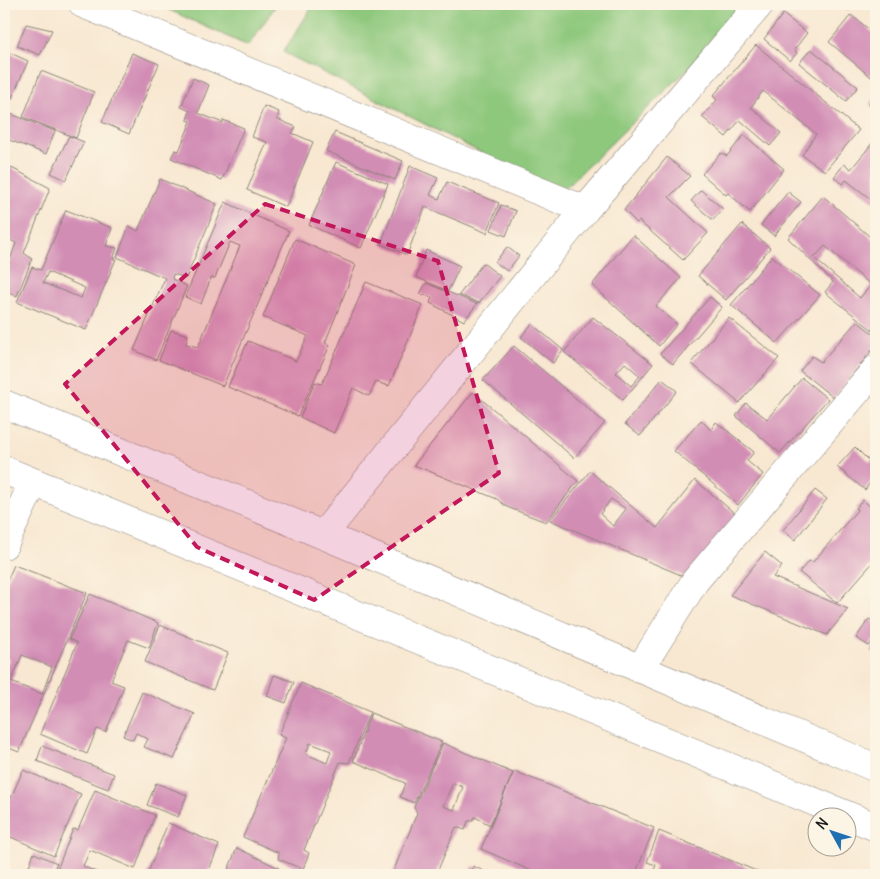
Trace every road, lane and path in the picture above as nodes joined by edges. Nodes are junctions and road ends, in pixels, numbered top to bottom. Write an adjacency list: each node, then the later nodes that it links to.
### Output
1 (83, 4): 3 (main road)
2 (760, 4): 3 (main road)
3 (585, 210): 8 (main road)
4 (876, 369): 10 (main road)
5 (4, 404): 8 (main road)
6 (4, 470): 7 (main road)
7 (33, 483): 9 (main road); 12 (main road)
8 (323, 535): 10 (main road)
9 (4, 545)
10 (640, 669): 11 (main road)
11 (876, 768)
12 (876, 827)

